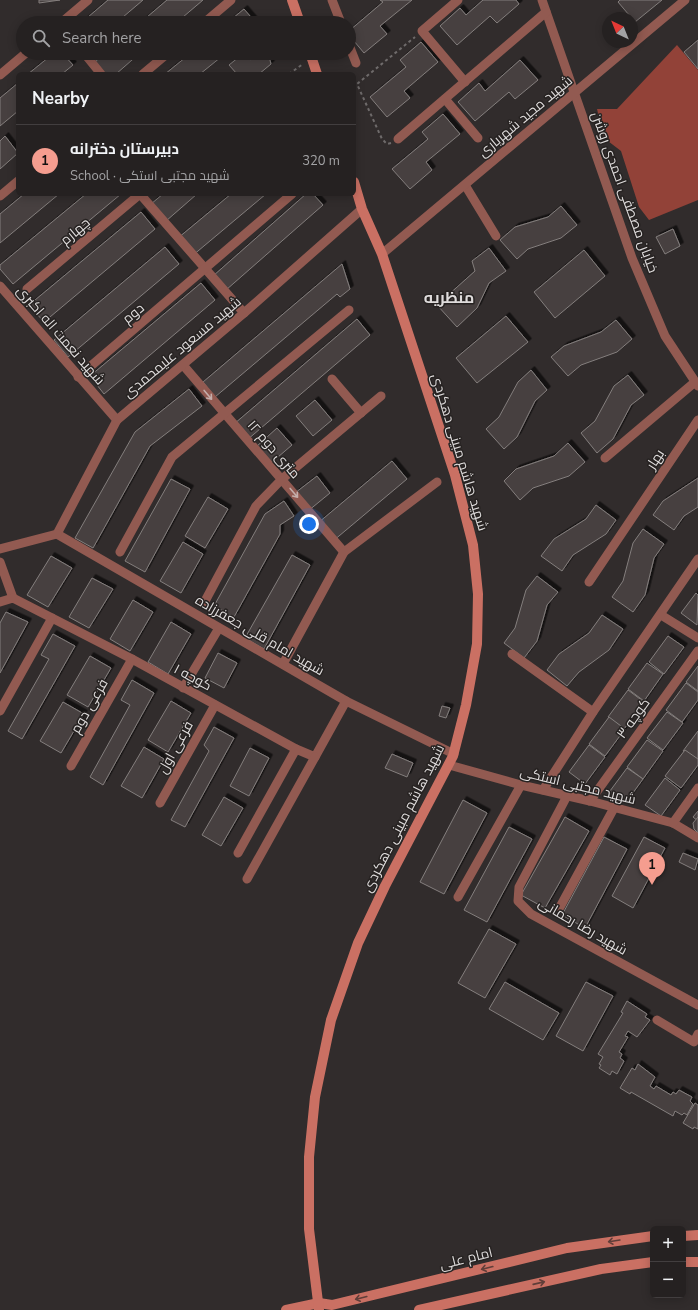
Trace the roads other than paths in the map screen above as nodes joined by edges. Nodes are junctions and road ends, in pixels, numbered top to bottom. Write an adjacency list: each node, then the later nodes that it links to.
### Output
1 (88, 0): 9 (street)
2 (231, 0): 10 (street)
3 (292, 0): 11 (main road)
4 (332, 0): 12 (street)
5 (458, 0): 23 (street)
6 (542, 0): 8 (street, خیابان مصطفی احمدی روشن)
7 (685, 0): 24 (street, شهید مجید شهریاری)
8 (546, 12): 23 (street); 24 (street, خیابان مصطفی احمدی روشن)
9 (69, 16)
10 (212, 16)
11 (298, 16)
12 (338, 16)
13 (18, 60): 22 (street)
14 (90, 60): 19 (street)
15 (160, 60): 20 (street)
16 (313, 60): 21 (main road)
17 (355, 60): 18 (street)
18 (356, 63)
19 (99, 72)
20 (145, 72)
21 (316, 72)
22 (0, 75)
23 (465, 82): 25 (street)
24 (575, 93): 29 (street, شهید مجید شهریاری); 46 (street, خیابان مصطفی احمدی روشن)
25 (445, 99): 26 (street); 27 (street)
26 (478, 138)
27 (398, 139)
28 (16, 183): 31 (street)
29 (465, 185): 36 (street); 37 (street, شهید مجید شهریاری)
30 (356, 189): 35 (main road, شهید هاشم مبینی دهکردی)
31 (0, 196)
32 (138, 196): 40 (street, چهارم)
33 (142, 196): 38 (street)
34 (290, 196): 38 (street, دوم)
35 (362, 209): 37 (main road, شهید هاشم مبینی دهکردی); 42 (street, شهید مسعود علیمحمدی)
36 (496, 236)
37 (382, 254): 79 (main road, شهید هاشم مبینی دهکردی)
38 (205, 270): 42 (street); 44 (street, دوم)
39 (0, 286): 44 (street, شهید نعمت اله اکبری)
40 (28, 289)
41 (350, 310): 49 (street)
42 (244, 313): 43 (street, شهید مسعود علیمحمدی)
43 (183, 365): 49 (street, ۱۲ متری دوم, one-way to 49); 50 (street, شهید مسعود علیمحمدی)
44 (78, 377): 50 (street, شهید نعمت اله اکبری)
45 (332, 379): 48 (street)
46 (697, 384): 52 (street)
47 (381, 396): 48 (street)
48 (361, 413): 53 (street)
49 (225, 414): 53 (street, ۱۲ متری دوم); 57 (street)
50 (117, 420): 55 (street, شهید مسعود علیمحمدی)
51 (698, 420): 61 (street, بهار)
52 (605, 458)
53 (282, 479): 58 (street, ۱۲ متری دوم, one-way to 58); 64 (street)
54 (437, 482): 58 (street)
55 (57, 534): 56 (street); 67 (street, شهید امام قلی جعفرزاده)
56 (0, 549)
57 (120, 552)
58 (344, 552): 72 (street)
59 (698, 559): 65 (street)
60 (0, 562): 62 (street)
61 (589, 582)
62 (13, 598): 63 (street); 66 (street, کوچه ۱)
63 (0, 602)
64 (204, 603)
65 (661, 615): 68 (street); 77 (street)
66 (52, 618): 71 (street, کوچه ۱); 76 (street)
67 (219, 628): 72 (street, شهید امام قلی جعفرزاده); 73 (street)
68 (698, 638)
69 (698, 651): 87 (street, کوچه ۳)
70 (512, 654): 77 (street)
71 (132, 659): 73 (street, کوچه ۱); 82 (street, فرعی دوم)
72 (283, 664): 74 (street, شهید امام قلی جعفرزاده)
73 (184, 688): 75 (street, کوچه ۱)
74 (346, 701): 79 (street, شهید امام قلی جعفرزاده); 80 (street)
75 (215, 705): 78 (street, کوچه ۱); 88 (street, فرعی اول)
76 (0, 711)
77 (593, 712): 85 (street)
78 (296, 749): 80 (street, کوچه ۱); 92 (street)
79 (454, 754): 81 (main road, شهید هاشم مبینی دهکردی)
80 (315, 757): 93 (street)
81 (449, 765): 83 (street, شهید مجتبی استکی); 105 (main road, شهید هاشم مبینی دهکردی)
82 (71, 766)
83 (521, 786): 85 (street, شهید مجتبی استکی); 94 (street)
84 (698, 788): 90 (street)
85 (543, 790): 86 (street, شهید مجتبی استکی)
86 (567, 796): 87 (street, شهید مجتبی استکی); 96 (street, شهید رضا رحمانی)
87 (590, 801): 89 (street, شهید مجتبی استکی)
88 (160, 803)
89 (614, 808): 90 (street, شهید مجتبی استکی); 95 (street)
90 (673, 824): 91 (street, شهید مجتبی استکی)
91 (698, 838)
92 (238, 853)
93 (247, 879)
94 (458, 897)
95 (560, 907)
96 (698, 1005)
97 (657, 1020): 98 (street)
98 (697, 1040)
99 (698, 1235): 101 (main road)
100 (650, 1236): 105 (main road, امام علی, one-way to 105)
101 (686, 1236)
102 (650, 1262): 107 (main road, one-way to 102)
103 (686, 1262): 104 (main road)
104 (698, 1262)
105 (319, 1306): 106 (main road, امام علی)
106 (286, 1310)
107 (420, 1310)

